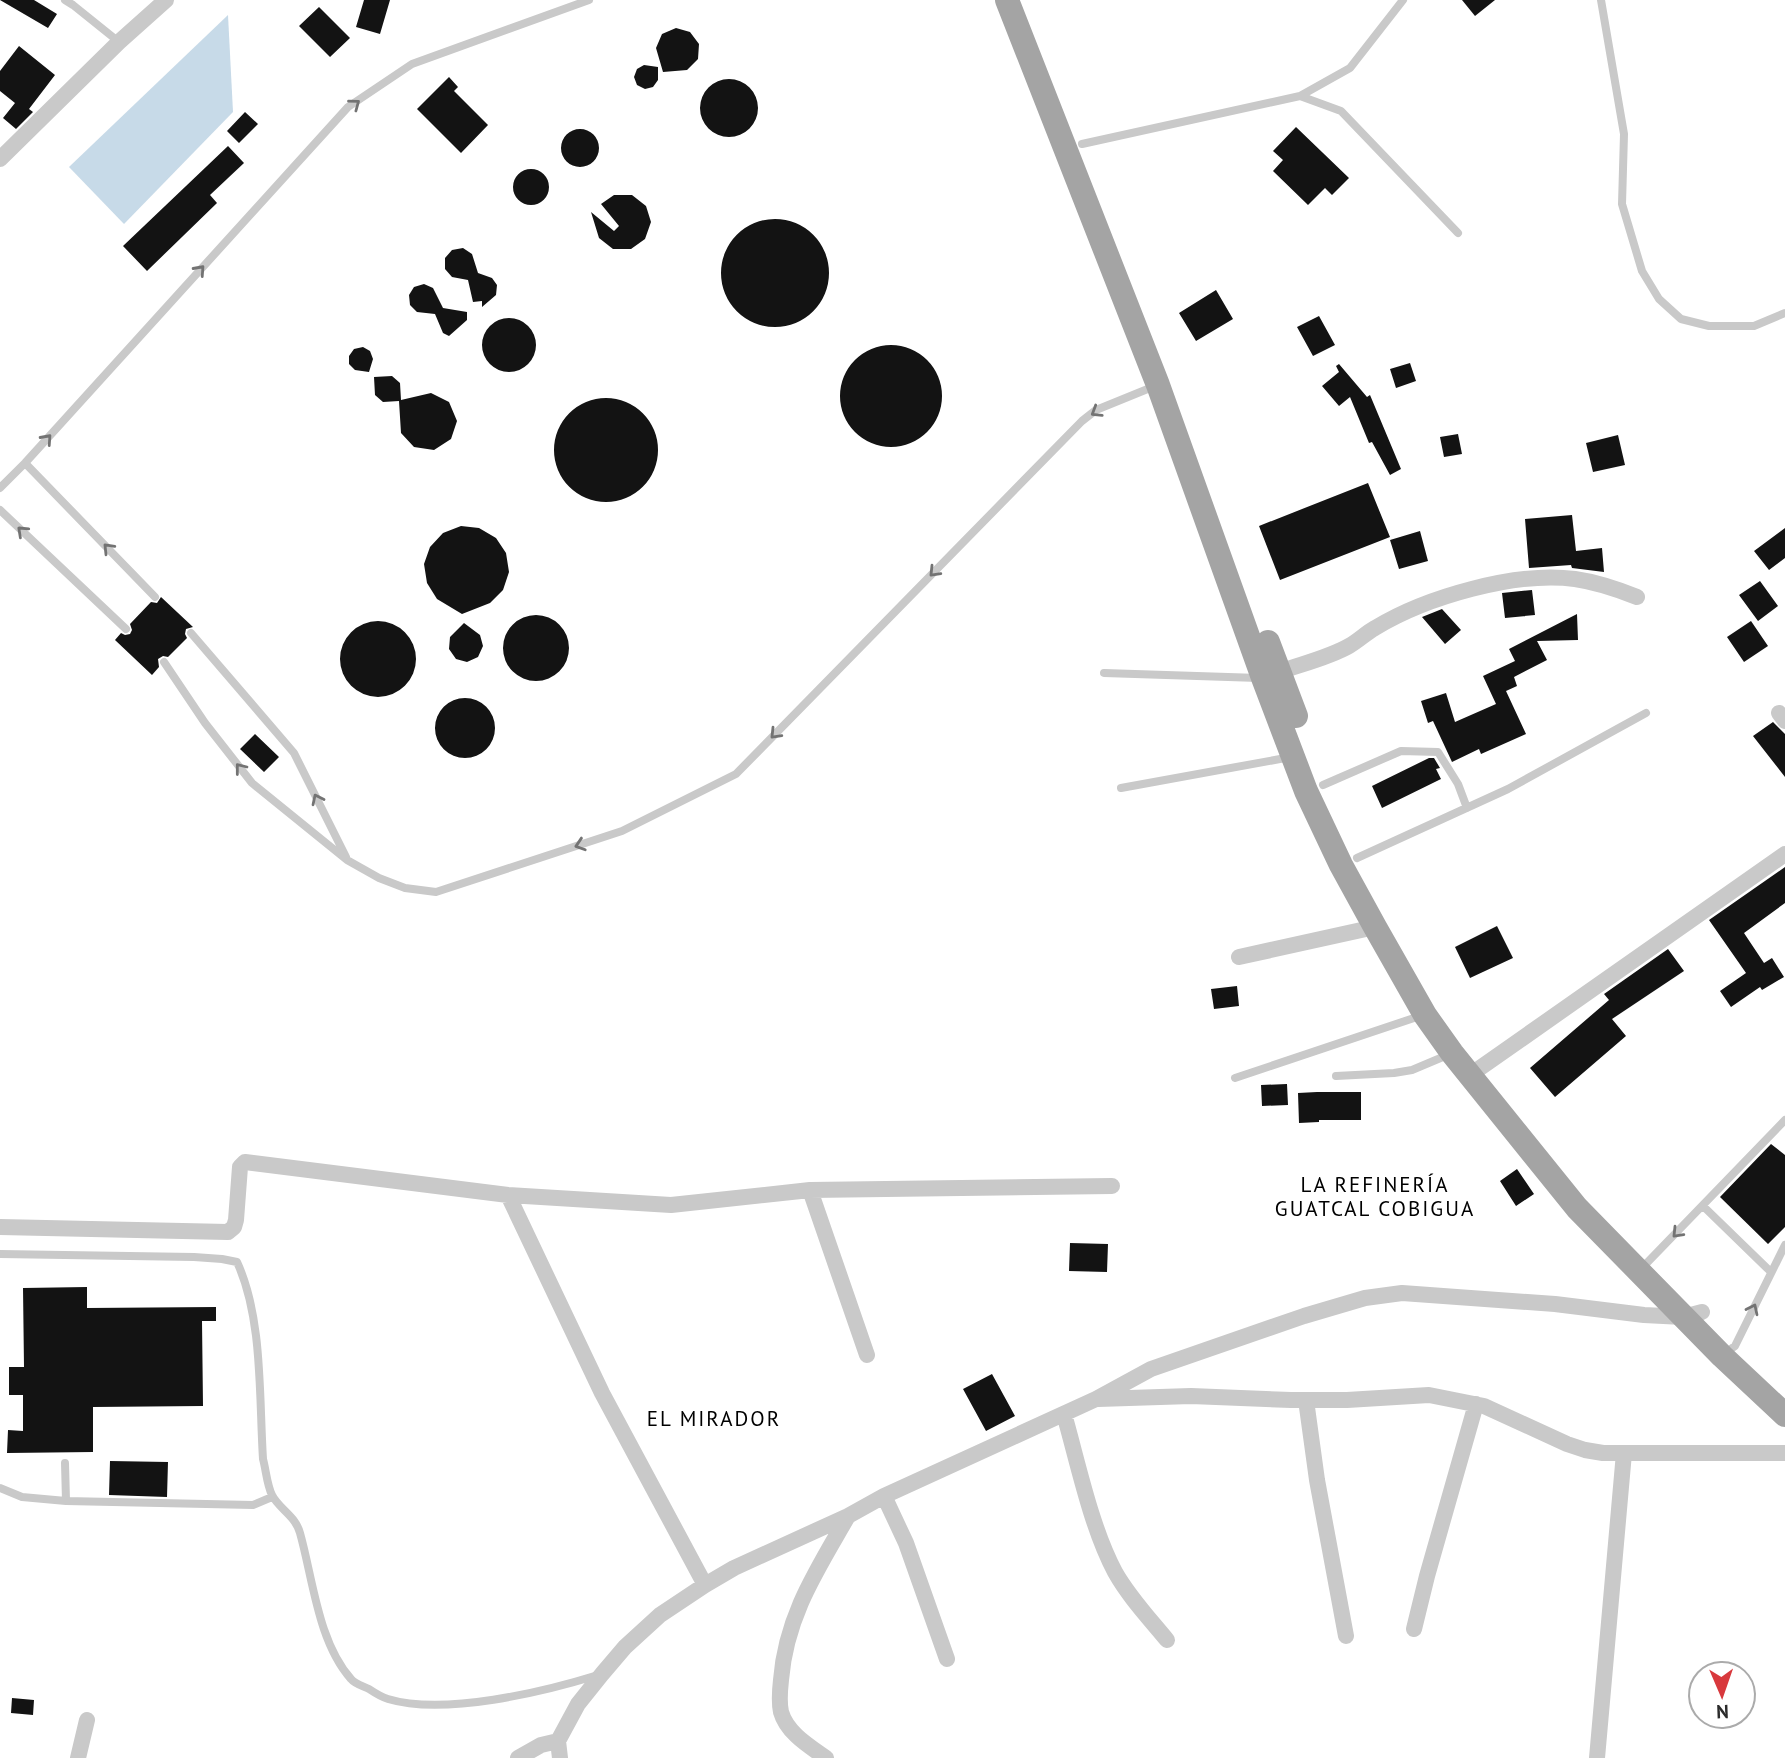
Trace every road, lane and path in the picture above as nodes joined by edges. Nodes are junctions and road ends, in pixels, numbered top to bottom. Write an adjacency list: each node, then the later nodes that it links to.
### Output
1 (65, 0): 8 (lane)
2 (590, 0): 15 (lane, one-way to 2)
3 (1007, 0): 14 (main road)
4 (1025, 0): 10 (main road)
5 (1403, 0): 9 (lane)
6 (1601, 0): 13 (lane)
7 (163, 1): 8 (street)
8 (119, 42): 11 (street)
9 (1300, 96): 10 (lane); 12 (lane)
10 (1082, 144): 24 (main road)
11 (0, 159)
12 (1458, 233)
13 (1785, 313)
14 (1158, 384): 24 (main road); 32 (lane, one-way to 32)
15 (25, 463): 16 (lane); 18 (lane, one-way to 15)
16 (0, 488)
17 (0, 510): 20 (lane, one-way to 17)
18 (155, 597)
19 (1637, 597): 24 (street)
20 (126, 629)
21 (191, 633): 32 (lane, one-way to 21)
22 (164, 662): 32 (lane, one-way to 22)
23 (1104, 673): 24 (lane)
24 (1271, 675): 26 (main road); 27 (main road)
25 (1646, 713): 29 (lane)
26 (1293, 757): 28 (lane); 33 (main road)
27 (1322, 785): 29 (lane); 31 (main road)
28 (1121, 788)
29 (1467, 808): 31 (lane)
30 (1785, 854): 37 (street)
31 (1357, 858): 37 (main road)
32 (347, 860)
33 (1374, 927): 34 (street); 35 (main road)
34 (1239, 957)
35 (1425, 1015): 36 (main road); 39 (lane)
36 (1452, 1053): 37 (main road); 38 (lane)
37 (1477, 1071): 48 (main road)
38 (1335, 1076)
39 (1235, 1078)
40 (1785, 1120): 44 (lane)
41 (1112, 1186): 42 (street)
42 (810, 1190): 43 (street); 52 (street)
43 (508, 1195): 45 (street); 66 (street)
44 (1703, 1206): 48 (lane, one-way to 48); 49 (lane)
45 (0, 1227)
46 (1785, 1245): 49 (lane)
47 (0, 1254): 63 (lane)
48 (1644, 1266): 50 (main road)
49 (1771, 1272): 51 (lane, one-way to 49)
50 (1693, 1315): 51 (main road); 53 (street)
51 (1728, 1351): 56 (main road)
52 (867, 1354)
53 (1096, 1399): 54 (street); 57 (street)
54 (1306, 1400): 55 (street); 68 (street)
55 (1476, 1404): 58 (street); 67 (street)
56 (1783, 1405)
57 (1064, 1414): 62 (street); 69 (street)
58 (1624, 1453): 59 (street); 78 (street)
59 (1785, 1453)
60 (65, 1463): 64 (lane)
61 (0, 1488): 64 (lane)
62 (884, 1496): 65 (street); 70 (street)
63 (272, 1497): 64 (lane); 71 (lane)
64 (66, 1501)
65 (848, 1516): 66 (street); 77 (street)
66 (705, 1585): 71 (street)
67 (1414, 1629)
68 (1346, 1636)
69 (1167, 1640)
70 (947, 1659)
71 (602, 1674): 73 (street)
72 (87, 1720): 74 (street)
73 (558, 1741): 75 (street); 76 (street)
74 (78, 1758)
75 (518, 1758)
76 (560, 1758)
77 (826, 1758)
78 (1597, 1758)

